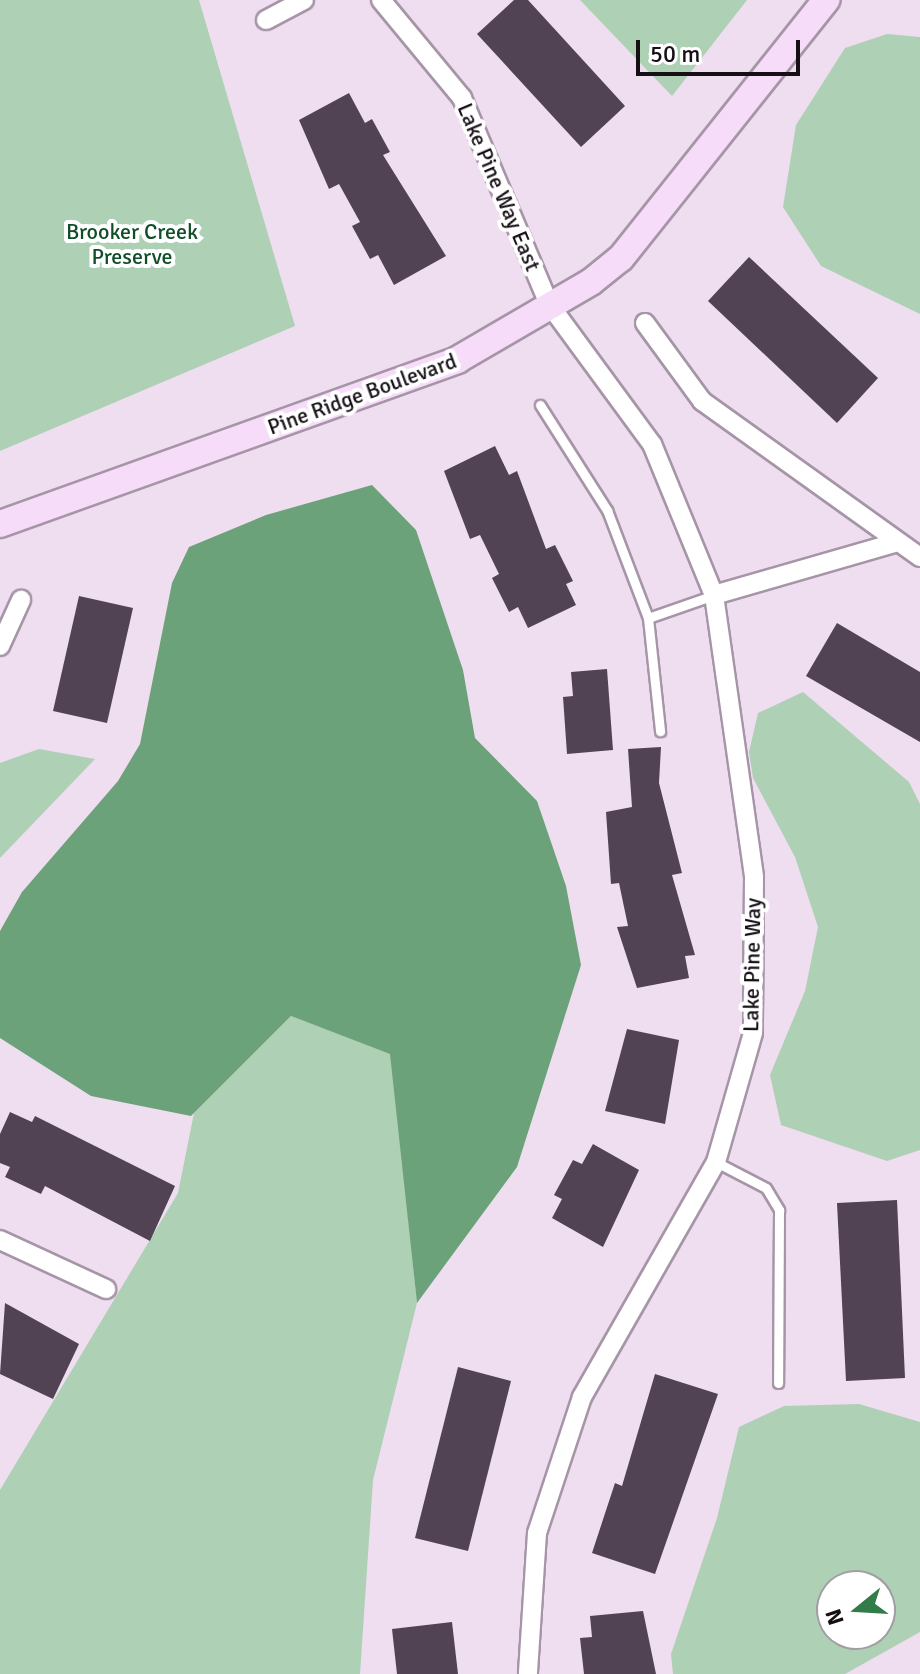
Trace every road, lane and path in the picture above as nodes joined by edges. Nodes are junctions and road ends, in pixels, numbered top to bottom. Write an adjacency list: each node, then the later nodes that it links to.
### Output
1 (304, 0): 4 (street)
2 (381, 0): 5 (street, Lake Pine Way East)
3 (826, 0): 5 (street, Pine Ridge Boulevard)
4 (266, 20)
5 (549, 304): 8 (street, Pine Ridge Boulevard); 11 (street, Lake Pine Way)
6 (645, 323): 9 (street)
7 (540, 405): 13 (lane)
8 (0, 524)
9 (898, 542): 10 (street); 11 (street)
10 (920, 557)
11 (714, 595): 13 (lane); 16 (street, Lake Pine Way)
12 (21, 600): 14 (street)
13 (648, 618): 15 (lane)
14 (0, 646)
15 (660, 731)
16 (716, 1162): 19 (lane); 20 (street, Lake Pine Way)
17 (0, 1240): 18 (street)
18 (106, 1289)
19 (778, 1383)
20 (528, 1674)

